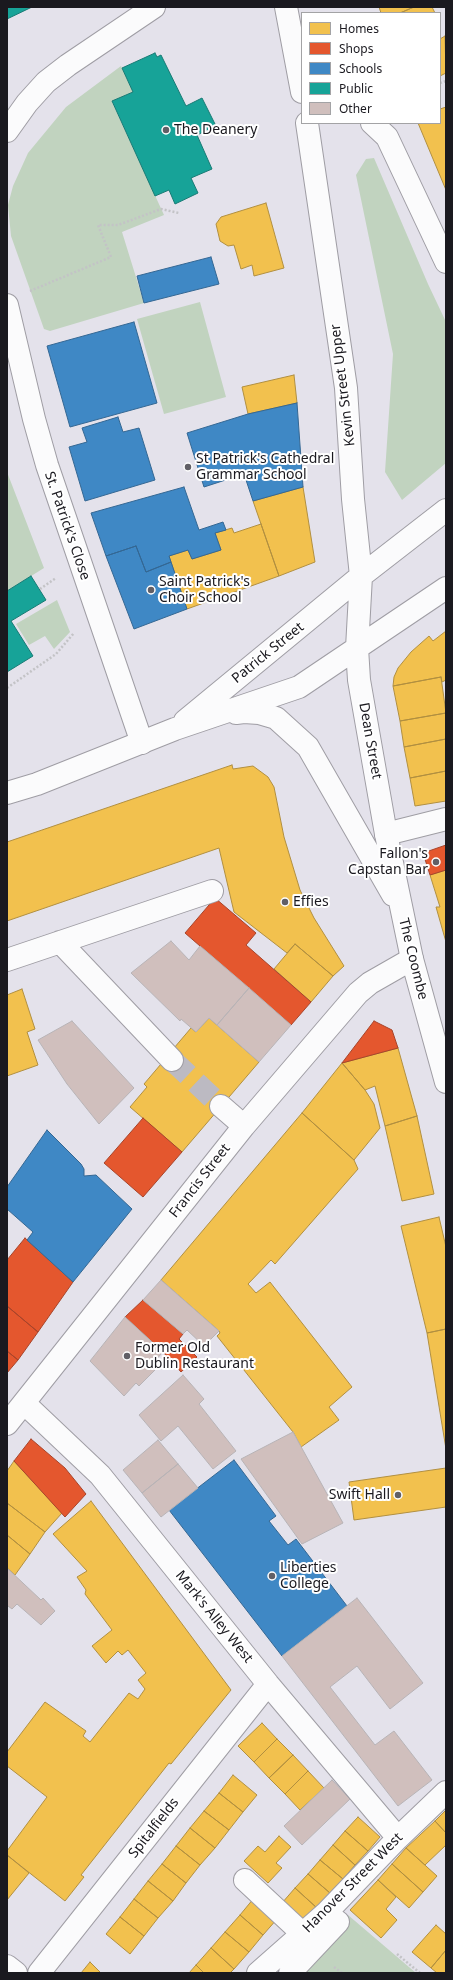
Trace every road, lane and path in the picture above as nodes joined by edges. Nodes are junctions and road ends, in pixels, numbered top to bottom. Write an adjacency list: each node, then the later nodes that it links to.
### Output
1 (154, 7): 6 (street)
2 (286, 7): 3 (street)
3 (301, 87)
4 (307, 124): 11 (street, Kevin Street Upper)
5 (373, 124): 8 (street)
6 (7, 131)
7 (179, 213): 9 (path)
8 (446, 262)
9 (16, 299): 17 (street, St. Patrick's Close)
10 (446, 510): 11 (street, Patrick Street)
11 (362, 576): 14 (street, Kevin Street Upper); 16 (street, Patrick Street)
12 (446, 588): 14 (street, Patrick Street)
13 (76, 632): 15 (path)
14 (357, 648): 16 (street, Patrick Street); 20 (street, Dean Street)
15 (7, 688)
16 (175, 729): 17 (street, Patrick Street); 22 (street)
17 (142, 743): 18 (street, Patrick Street)
18 (7, 794)
19 (446, 819): 20 (street)
20 (386, 834): 22 (street, The Coombe)
21 (212, 891): 23 (street)
22 (403, 918): 24 (street, The Coombe)
23 (60, 942): 25 (street); 26 (street)
24 (412, 959): 27 (street, The Coombe); 29 (street, Francis Street)
25 (7, 960)
26 (172, 1060)
27 (446, 1082)
28 (221, 1106): 29 (street)
29 (244, 1126): 30 (street, Francis Street)
30 (24, 1403): 31 (street, Francis Street); 32 (street, Mark's Alley West)
31 (7, 1424)
32 (268, 1684): 34 (street, Mark's Alley West); 41 (street, Spitalfields)
33 (446, 1792): 34 (street, Hanover Street West)
34 (398, 1838): 36 (street, Hanover Street West)
35 (245, 1880): 37 (street)
36 (326, 1913): 37 (street, Hanover Street West); 43 (street)
37 (302, 1934): 42 (street, Hanover Street West)
38 (397, 1954): 44 (path)
39 (7, 1966): 40 (street)
40 (16, 1973)
41 (39, 1973)
42 (258, 1973)
43 (290, 1973)
44 (420, 1973)

